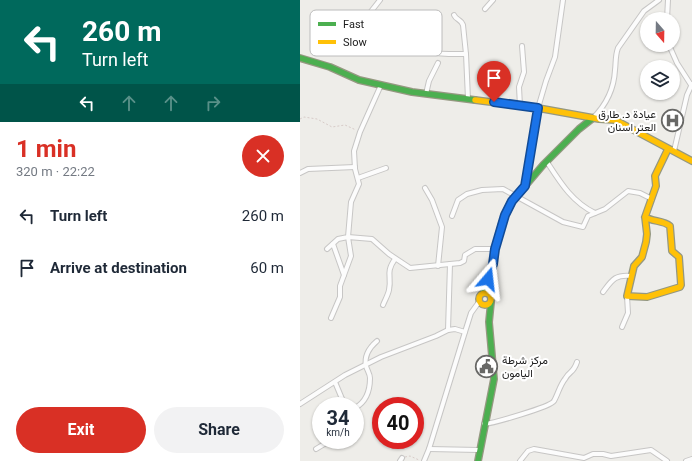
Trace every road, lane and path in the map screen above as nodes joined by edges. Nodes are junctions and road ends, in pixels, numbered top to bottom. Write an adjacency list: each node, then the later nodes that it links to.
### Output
1 (380, 0): 7 (street)
2 (493, 0): 6 (street)
3 (563, 0): 21 (street)
4 (659, 0): 22 (street)
5 (668, 0): 8 (street)
6 (485, 9)
7 (372, 10)
8 (667, 12)
9 (454, 15): 13 (street)
10 (522, 46): 20 (street)
11 (672, 52): 16 (street)
12 (442, 53): 13 (street)
13 (466, 54): 19 (street)
14 (300, 58): 17 (street)
15 (438, 63): 18 (street)
16 (692, 84): 25 (street)
17 (381, 85): 18 (street); 24 (street)
18 (426, 94): 19 (street)
19 (468, 99): 20 (street)
20 (520, 106): 21 (street)
21 (538, 108): 22 (street); 32 (street)
22 (593, 118): 25 (street); 27 (street)
23 (300, 119): 24 (path)
24 (360, 132): 28 (street)
25 (671, 150): 26 (street); 35 (street)
26 (692, 161)
27 (547, 162): 32 (street); 36 (street)
28 (355, 167): 30 (street); 31 (street)
29 (386, 168): 31 (street)
30 (300, 172)
31 (358, 178): 39 (street)
32 (525, 186): 34 (street)
33 (425, 188): 45 (street)
34 (516, 196): 36 (street); 37 (street); 42 (street)
35 (652, 199): 36 (street); 38 (street)
36 (595, 213)
37 (452, 216)
38 (645, 217): 47 (street); 50 (street)
39 (348, 237): 40 (street); 43 (street); 46 (street)
40 (333, 244): 41 (street); 46 (street)
41 (327, 249)
42 (495, 249): 44 (street); 49 (street)
43 (395, 259): 45 (street); 53 (street)
44 (450, 264): 45 (street); 56 (street)
45 (438, 266)
46 (344, 275): 54 (street)
47 (632, 276): 48 (street); 50 (street)
48 (603, 292)
49 (483, 293): 51 (street); 52 (street)
50 (627, 296): 55 (street)
51 (479, 302): 52 (street); 57 (street)
52 (491, 302): 65 (street)
53 (384, 305)
54 (331, 318)
55 (622, 327)
56 (448, 330): 57 (street); 60 (street)
57 (465, 332): 66 (street)
58 (377, 341): 60 (street)
59 (577, 362): 65 (street)
60 (366, 365): 61 (street); 63 (street)
61 (335, 382): 62 (street); 64 (street)
62 (341, 397)
63 (364, 401)
64 (300, 404)
65 (484, 424): 67 (street)
66 (429, 449): 67 (street); 71 (street)
67 (480, 450): 70 (street)
68 (692, 459): 75 (street)
69 (401, 460): 71 (path)
70 (478, 460): 72 (street)
71 (423, 461)
72 (484, 461)
73 (520, 461): 74 (street)
74 (667, 461)
75 (686, 461)

